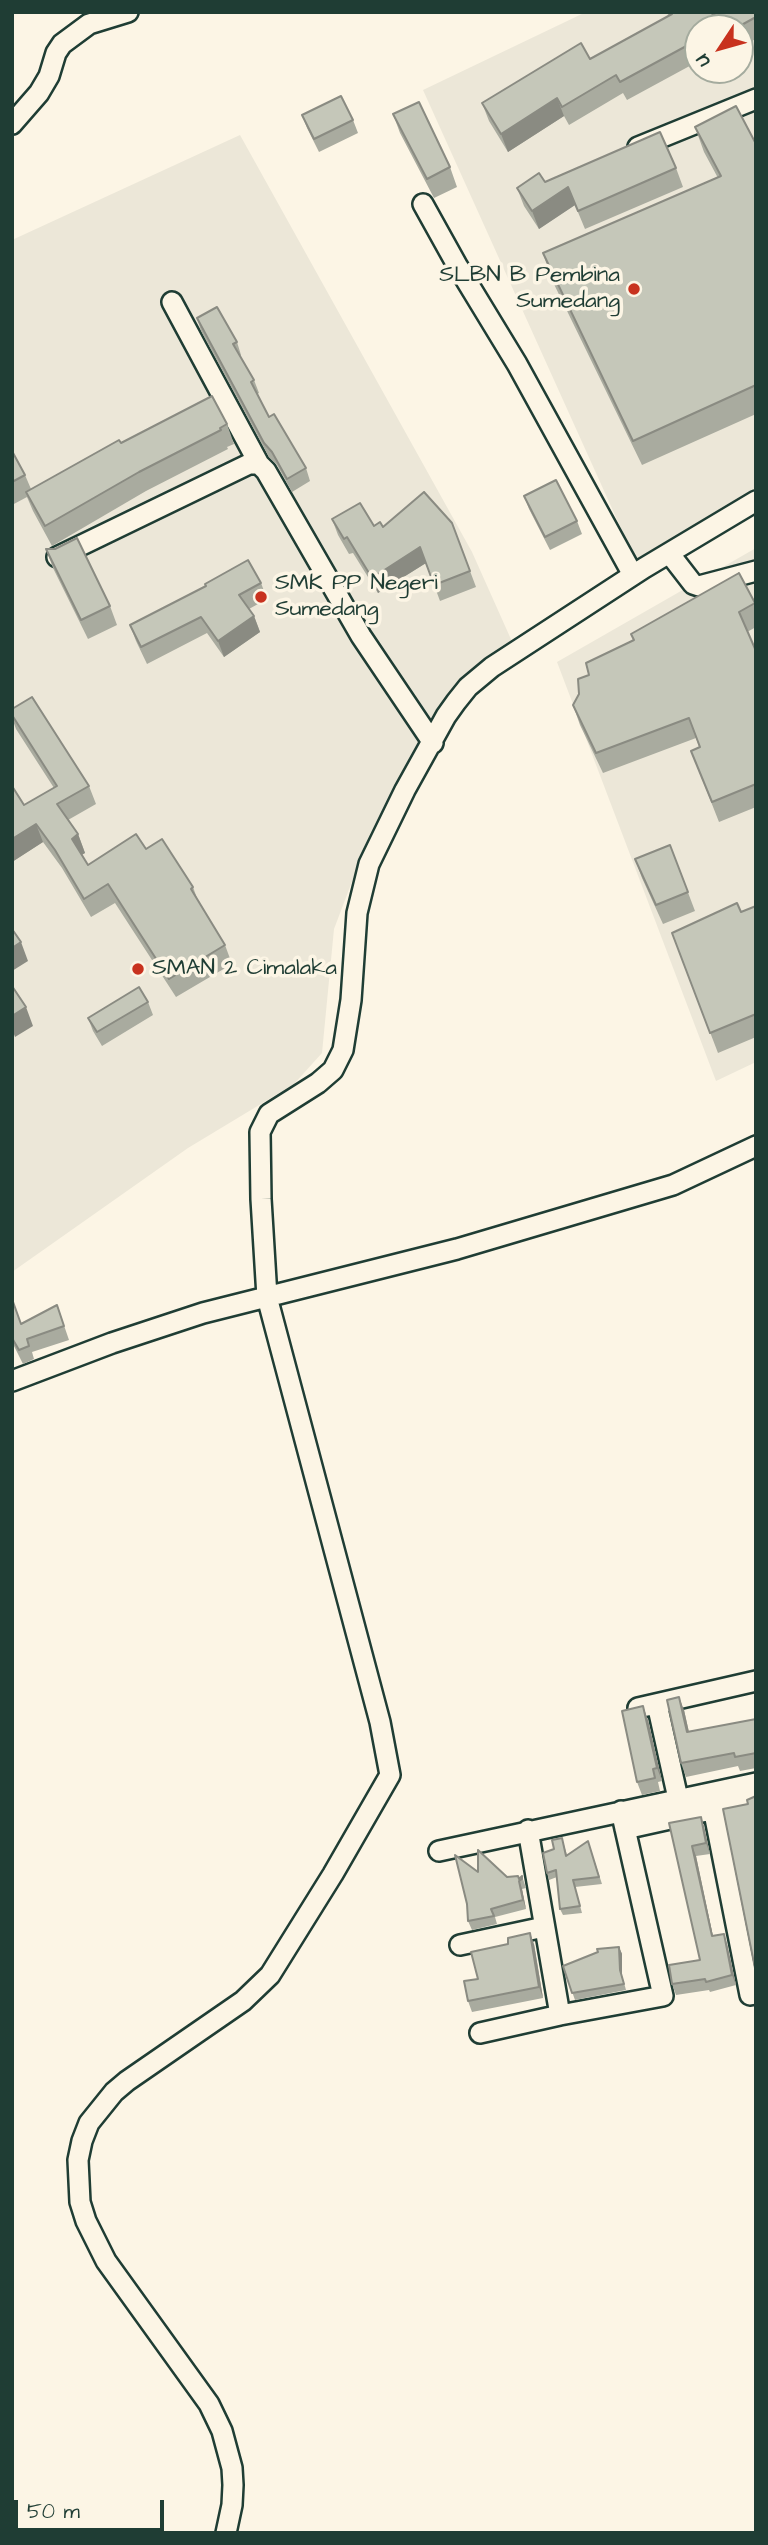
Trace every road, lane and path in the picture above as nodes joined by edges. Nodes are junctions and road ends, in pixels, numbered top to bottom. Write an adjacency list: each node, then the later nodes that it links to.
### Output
1 (128, 12): 3 (street)
2 (756, 99): 4 (street)
3 (12, 124)
4 (616, 156)
5 (424, 204): 12 (street)
6 (172, 302): 7 (street)
7 (259, 464): 10 (street); 13 (street)
8 (756, 501): 9 (street)
9 (669, 553): 11 (street); 12 (street)
10 (57, 557)
11 (756, 571)
12 (634, 575): 13 (street)
13 (433, 743): 15 (street)
14 (756, 1146): 15 (street)
15 (267, 1297): 16 (street); 32 (street)
16 (12, 1381)
17 (756, 1681): 18 (street)
18 (657, 1704): 19 (street); 23 (street)
19 (638, 1708)
20 (756, 1783): 22 (street)
21 (756, 1800): 22 (street)
22 (712, 1802): 23 (street); 29 (street)
23 (675, 1812): 24 (street)
24 (623, 1820): 25 (street); 30 (street)
25 (528, 1830): 26 (street); 27 (street)
26 (439, 1851)
27 (544, 1927): 28 (street); 30 (street)
28 (460, 1945)
29 (756, 1994)
30 (561, 2015): 31 (street)
31 (481, 2033)
32 (226, 2533)

